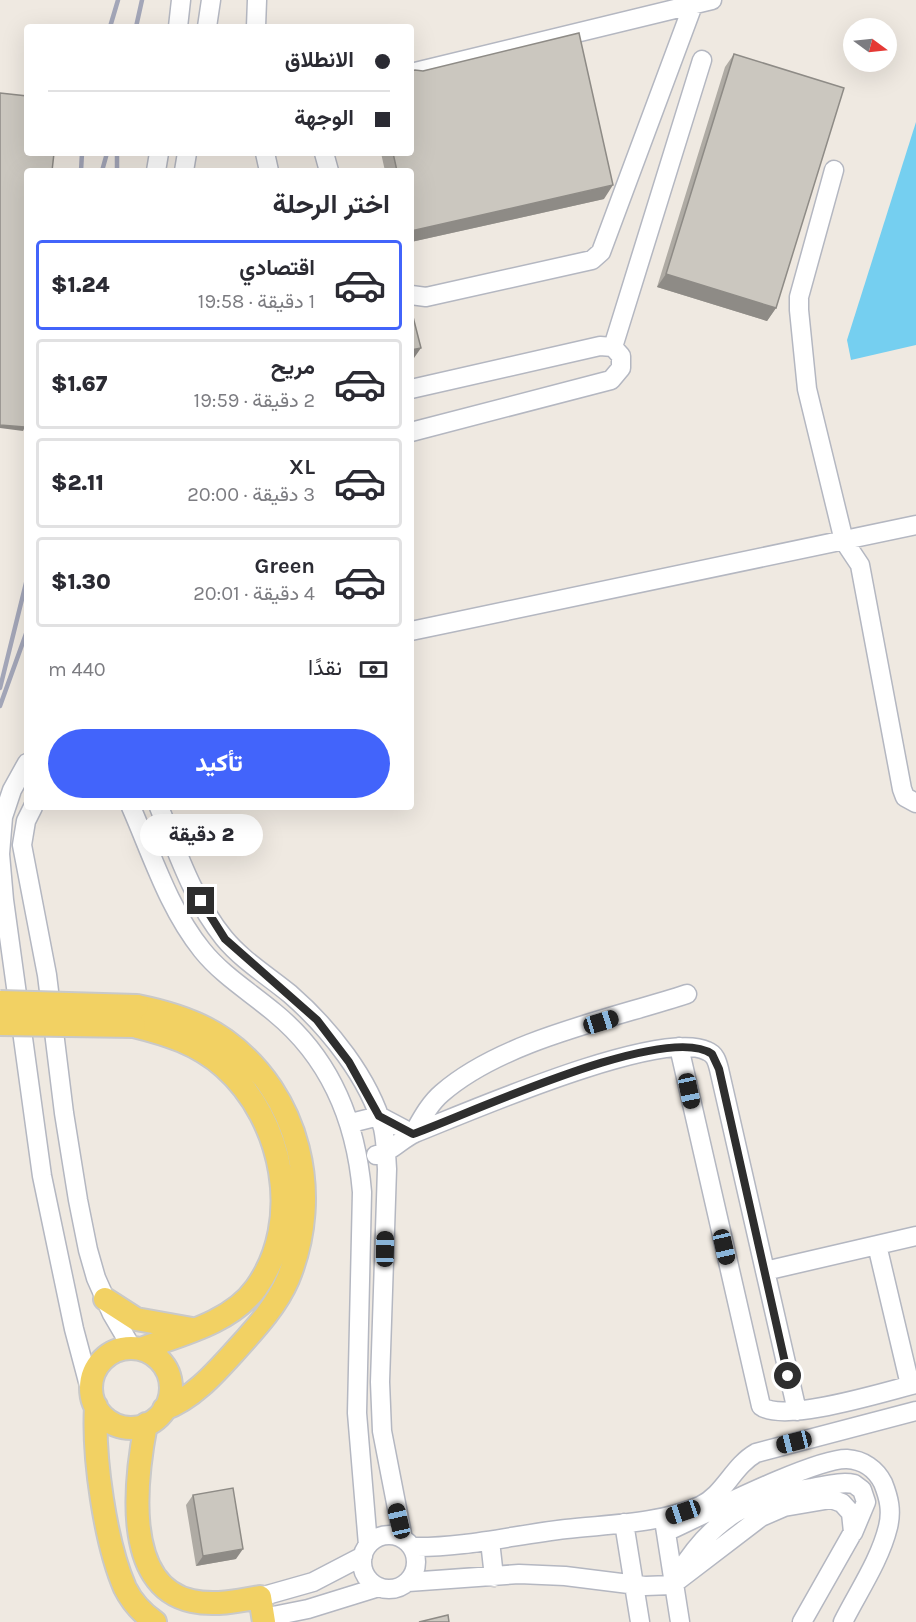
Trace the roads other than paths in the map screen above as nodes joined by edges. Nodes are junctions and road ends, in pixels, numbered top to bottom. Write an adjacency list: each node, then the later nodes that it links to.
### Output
1 (181, 0): 6 (street)
2 (211, 0): 7 (street)
3 (257, 0): 8 (street)
4 (712, 0): 5 (street)
5 (693, 5): 10 (street); 12 (street)
6 (178, 24)
7 (207, 24)
8 (256, 24)
9 (702, 60): 13 (street)
10 (414, 72)
11 (834, 170): 17 (street)
12 (414, 295)
13 (613, 347): 14 (street); 15 (street)
14 (414, 388)
15 (414, 431)
16 (916, 525): 17 (street)
17 (844, 541): 18 (street); 20 (street)
18 (414, 630)
19 (24, 768): 41 (street)
20 (916, 803)
21 (32, 810): 37 (street)
22 (132, 810): 30 (street)
23 (160, 810): 29 (street)
24 (687, 994): 31 (street)
25 (0, 1002): 26 (main road, bridge)
26 (135, 1016): 27 (main road, bridge); 38 (main road); 42 (main road)
27 (0, 1024)
28 (679, 1047): 31 (street); 36 (street); 43 (street)
29 (379, 1116): 30 (street); 31 (street); 32 (street)
30 (351, 1123): 33 (street)
31 (413, 1134): 32 (street)
32 (386, 1153): 33 (street); 52 (street)
33 (359, 1158): 53 (street)
34 (916, 1236): 35 (street)
35 (877, 1245): 36 (street); 40 (street)
36 (765, 1271): 43 (street)
37 (105, 1299): 38 (main road); 39 (street)
38 (196, 1329): 39 (main road)
39 (136, 1348): 41 (main road); 42 (main road)
40 (913, 1384): 43 (street)
41 (94, 1400): 45 (main road); 60 (main road)
42 (164, 1409): 45 (main road)
43 (797, 1411)
44 (916, 1411): 49 (street)
45 (146, 1424): 59 (main road)
46 (889, 1498): 47 (street); 49 (street); 64 (street)
47 (866, 1502): 50 (street); 57 (street)
48 (624, 1523): 49 (street); 51 (street); 56 (street)
49 (665, 1525): 57 (street)
50 (850, 1539): 57 (street); 63 (street)
51 (490, 1541): 52 (street); 54 (street)
52 (407, 1543): 53 (street); 55 (street)
53 (366, 1551): 58 (street); 59 (street)
54 (494, 1577): 55 (street); 56 (street)
55 (408, 1582): 58 (street)
56 (633, 1585): 57 (street); 61 (street)
57 (672, 1585): 62 (street)
58 (379, 1587): 59 (street)
59 (255, 1613)
60 (155, 1622)
61 (640, 1622)
62 (680, 1622)
63 (802, 1622)
64 (843, 1622)

